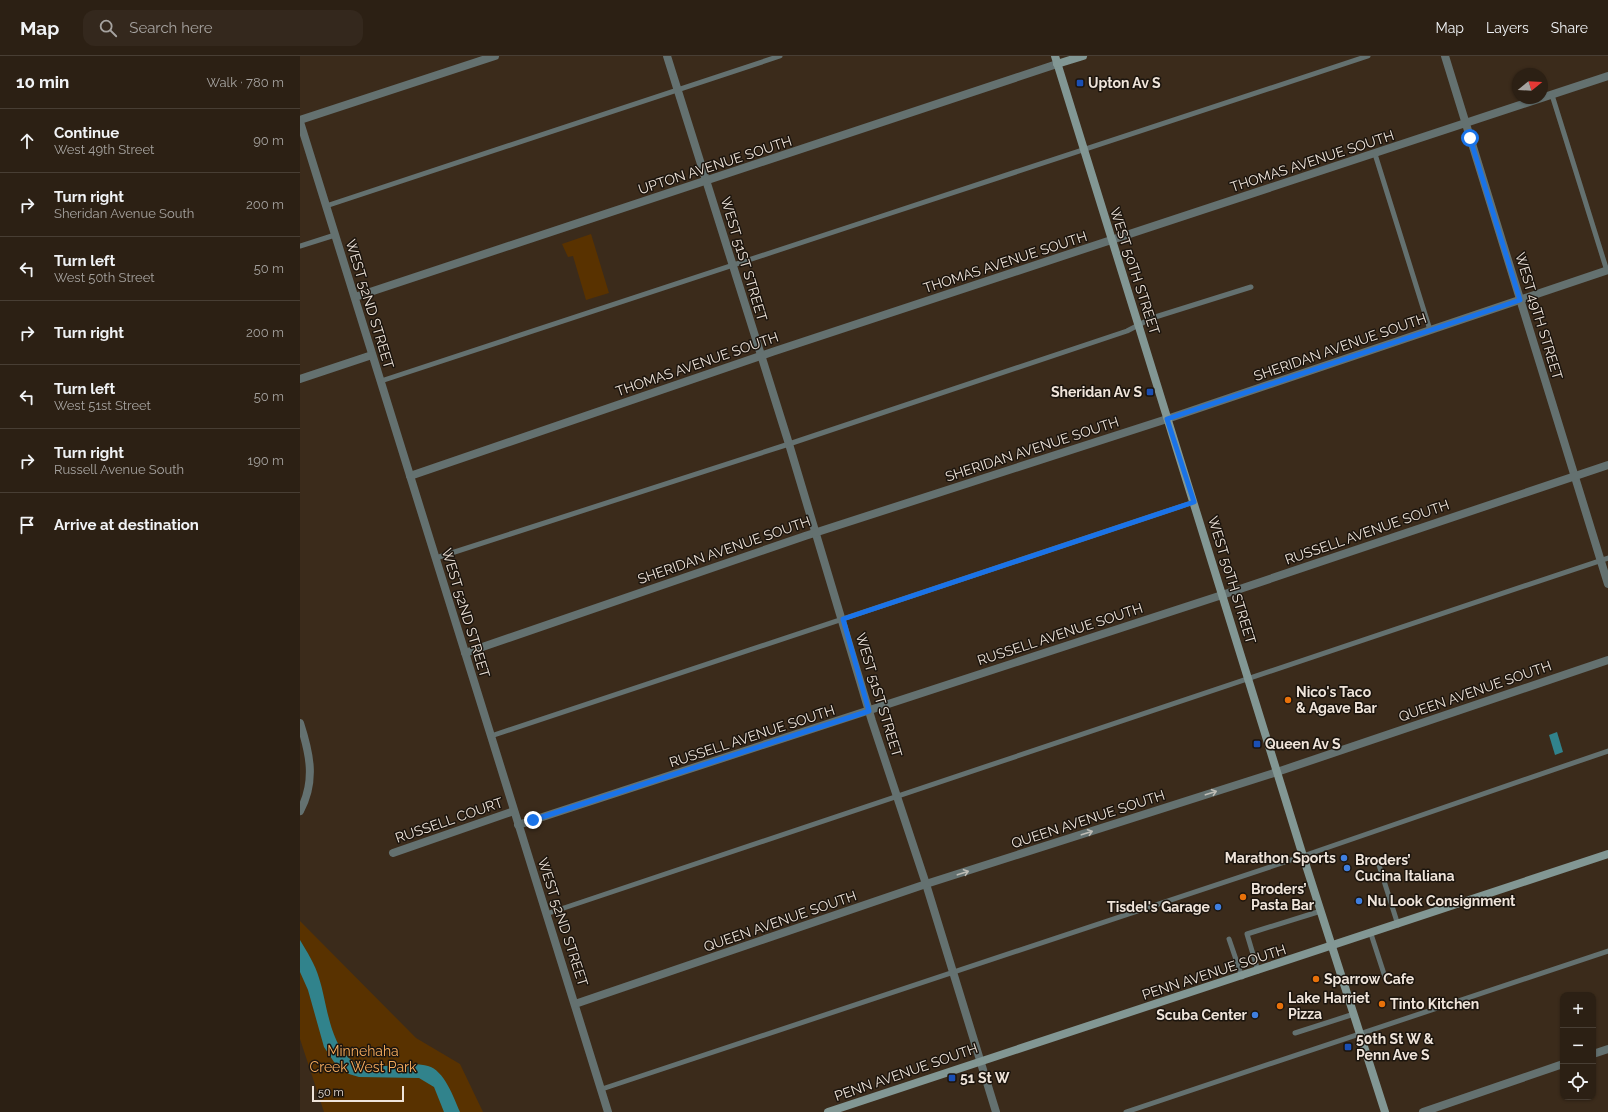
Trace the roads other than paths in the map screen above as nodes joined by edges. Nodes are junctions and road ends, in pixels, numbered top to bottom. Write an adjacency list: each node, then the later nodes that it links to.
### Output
1 (495, 56): 11 (street)
2 (667, 56): 9 (street, WEST 51ST STREET)
3 (780, 56): 9 (lane)
4 (1083, 56): 7 (main road, UPTON AVENUE SOUTH)
5 (1368, 56): 13 (lane)
6 (1445, 56): 12 (street, WEST 49TH STREET)
7 (1056, 60): 13 (main road, WEST 50TH STREET); 15 (street, UPTON AVENUE SOUTH)
8 (1608, 76): 10 (street, THOMAS AVENUE SOUTH)
9 (677, 90): 15 (street, WEST 51ST STREET); 16 (lane)
10 (1552, 95): 12 (street, THOMAS AVENUE SOUTH); 21 (lane)
11 (300, 121): 16 (street, WEST 52ND STREET)
12 (1466, 124): 14 (street, THOMAS AVENUE SOUTH); 24 (street, WEST 49TH STREET)
13 (1083, 148): 18 (main road, WEST 50TH STREET); 20 (lane)
14 (1375, 154): 18 (street, THOMAS AVENUE SOUTH); 26 (lane)
15 (706, 181): 20 (street, WEST 51ST STREET); 23 (street, UPTON AVENUE SOUTH)
16 (326, 206): 17 (street, WEST 52ND STREET)
17 (335, 235): 19 (lane); 23 (street, WEST 52ND STREET)
18 (1112, 241): 25 (main road, WEST 50TH STREET); 28 (street, THOMAS AVENUE SOUTH)
19 (300, 246)
20 (732, 266): 28 (street, WEST 51ST STREET); 30 (lane)
21 (1608, 271): 24 (street, SHERIDAN AVENUE SOUTH)
22 (1251, 287): 25 (lane)
23 (355, 297): 27 (street, WEST 52ND STREET)
24 (1520, 300): 26 (street, SHERIDAN AVENUE SOUTH); 35 (street, WEST 49TH STREET)
25 (1139, 324): 31 (main road, WEST 50TH STREET); 32 (lane)
26 (1430, 330): 31 (street, SHERIDAN AVENUE SOUTH)
27 (372, 355): 29 (street); 30 (street, WEST 52ND STREET)
28 (761, 356): 32 (street, WEST 51ST STREET); 34 (street, THOMAS AVENUE SOUTH)
29 (300, 379)
30 (381, 381): 34 (street, WEST 52ND STREET)
31 (1167, 419): 36 (main road, WEST 50TH STREET); 37 (street, SHERIDAN AVENUE SOUTH)
32 (789, 444): 37 (street, WEST 51ST STREET); 38 (lane)
33 (1608, 465): 35 (street, RUSSELL AVENUE SOUTH)
34 (410, 476): 38 (street, WEST 52ND STREET)
35 (1574, 476): 39 (street, WEST 49TH STREET); 41 (street, RUSSELL AVENUE SOUTH)
36 (1194, 502): 41 (main road, WEST 50TH STREET); 42 (lane)
37 (815, 533): 42 (street, WEST 51ST STREET); 43 (street, SHERIDAN AVENUE SOUTH)
38 (436, 558): 43 (street, WEST 52ND STREET)
39 (1604, 559): 40 (street, WEST 49TH STREET); 45 (lane)
40 (1608, 584)
41 (1222, 594): 45 (main road, WEST 50TH STREET); 46 (street, RUSSELL AVENUE SOUTH)
42 (843, 619): 46 (street, WEST 51ST STREET); 48 (lane)
43 (465, 653): 48 (street, WEST 52ND STREET)
44 (1608, 660): 50 (street, QUEEN AVENUE SOUTH)
45 (1249, 679): 50 (main road, WEST 50TH STREET); 51 (lane)
46 (869, 711): 51 (street, WEST 51ST STREET); 54 (street, RUSSELL AVENUE SOUTH)
47 (300, 723): 52 (street)
48 (491, 736): 53 (street, WEST 52ND STREET)
49 (1608, 751): 57 (lane)
50 (1277, 772): 57 (main road, WEST 50TH STREET); 59 (street, QUEEN AVENUE SOUTH, one-way to 50)
51 (898, 795): 59 (street, WEST 51ST STREET); 61 (lane)
52 (300, 811)
53 (514, 811): 54 (street, WEST 52ND STREET); 55 (street, RUSSELL COURT)
54 (518, 825): 61 (street, WEST 52ND STREET)
55 (393, 853)
56 (1608, 854): 62 (main road, PENN AVENUE SOUTH)
57 (1303, 856): 60 (main road, WEST 50TH STREET); 68 (lane)
58 (1378, 862): 62 (lane)
59 (926, 884): 68 (street, WEST 51ST STREET); 71 (street, QUEEN AVENUE SOUTH)
60 (1321, 911): 65 (main road, WEST 50TH STREET); 67 (lane)
61 (546, 914): 71 (street, WEST 52ND STREET)
62 (1398, 925): 63 (main road, PENN AVENUE SOUTH)
63 (1371, 934): 65 (main road, PENN AVENUE SOUTH); 70 (lane)
64 (1229, 939): 69 (lane)
65 (1332, 947): 67 (main road, PENN AVENUE SOUTH); 72 (main road, WEST 50TH STREET)
66 (1608, 951): 74 (lane)
67 (1258, 971): 69 (main road, PENN AVENUE SOUTH)
68 (953, 972): 77 (street, WEST 51ST STREET); 79 (lane)
69 (1242, 977): 77 (main road, PENN AVENUE SOUTH)
70 (1385, 977)
71 (575, 1004): 79 (street, WEST 52ND STREET)
72 (1354, 1014): 73 (lane); 74 (main road, WEST 50TH STREET)
73 (1295, 1033)
74 (1360, 1034): 83 (lane); 84 (main road, WEST 50TH STREET)
75 (1608, 1049): 76 (street)
76 (1596, 1053)
77 (980, 1061): 81 (main road, PENN AVENUE SOUTH); 82 (street, WEST 51ST STREET)
78 (1560, 1065): 85 (street)
79 (602, 1089): 80 (street, WEST 52ND STREET)
80 (608, 1112)
81 (828, 1112)
82 (996, 1112)
83 (1126, 1112)
84 (1385, 1112)
85 (1422, 1112)

